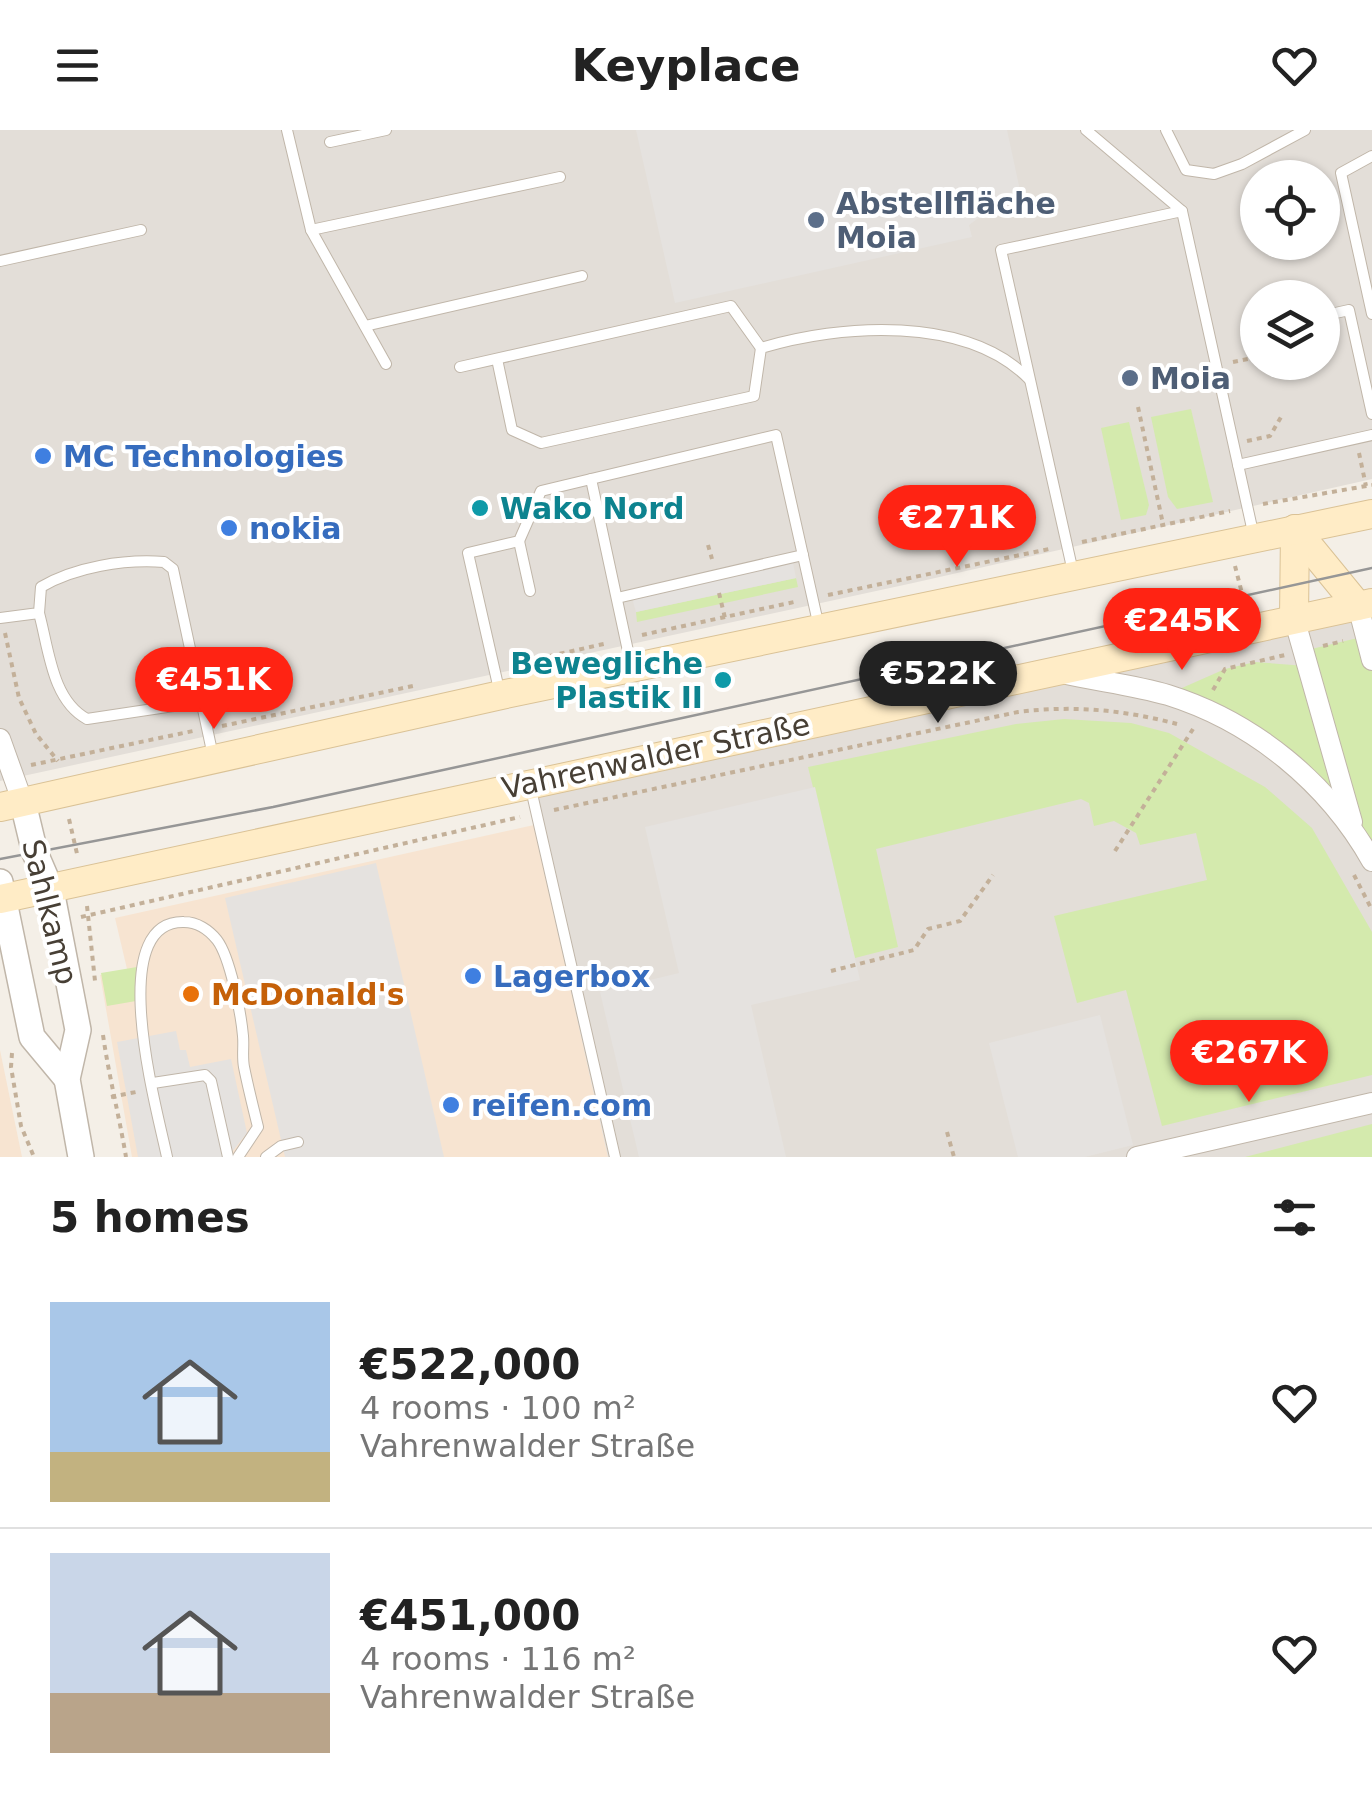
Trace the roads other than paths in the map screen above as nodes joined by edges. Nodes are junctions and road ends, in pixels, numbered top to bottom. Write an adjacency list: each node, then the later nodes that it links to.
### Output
1 (287, 130): 11 (lane)
2 (386, 130): 6 (lane)
3 (1086, 130): 9 (lane)
4 (1166, 130): 5 (lane)
5 (1304, 130)
6 (330, 142)
7 (1372, 156): 15 (lane)
8 (560, 176): 11 (lane)
9 (1182, 212): 21 (lane); 24 (lane)
10 (141, 230): 12 (lane)
11 (312, 230): 16 (lane)
12 (0, 261)
13 (582, 276): 16 (lane)
14 (1340, 312): 22 (lane)
15 (1372, 314)
16 (365, 326): 19 (lane)
17 (760, 348): 18 (lane); 18 (lane); 21 (lane)
18 (498, 359): 20 (lane)
19 (386, 364)
20 (460, 367)
21 (1032, 382): 31 (lane)
22 (1372, 414)
23 (1372, 436): 24 (lane)
24 (1238, 465): 28 (lane)
25 (591, 479): 29 (lane); 30 (lane); 33 (lane)
26 (1370, 495): 27 (main road)
27 (1295, 529): 28 (main road); 34 (main road); 37 (main road)
28 (1242, 540): 31 (main road)
29 (519, 541): 32 (lane); 42 (lane)
30 (803, 555): 33 (lane); 38 (lane)
31 (1074, 576): 38 (main road)
32 (530, 591)
33 (617, 598): 40 (lane)
34 (1365, 604): 37 (main road, Vahrenwalder Straße); 39 (street)
35 (40, 613): 36 (lane); 43 (lane); 43 (lane)
36 (1, 618)
37 (1294, 618): 41 (main road, Vahrenwalder Straße); 48 (street)
38 (820, 628): 40 (main road)
39 (1372, 660)
40 (632, 668): 42 (main road)
41 (1058, 672): 46 (main road, Vahrenwalder Straße); 48 (street)
42 (500, 695): 45 (main road)
43 (200, 702): 45 (lane)
44 (0, 738): 47 (street)
45 (215, 762): 47 (main road)
46 (530, 784): 50 (main road, Vahrenwalder Straße); 62 (lane)
47 (11, 805): 50 (street, Sahlkamp)
48 (1354, 829): 49 (street)
49 (1372, 861)
50 (52, 890): 51 (main road, Vahrenwalder Straße); 52 (street, Sahlkamp)
51 (1, 893): 52 (street, Sahlkamp)
52 (67, 1079): 57 (street, Sahlkamp)
53 (153, 1086): 58 (lane); 59 (lane); 60 (lane)
54 (1372, 1103): 56 (street)
55 (298, 1142): 61 (lane)
56 (1184, 1152): 63 (street)
57 (81, 1157)
58 (167, 1157)
59 (228, 1157)
60 (238, 1157)
61 (266, 1157)
62 (615, 1157)
63 (1137, 1157)

